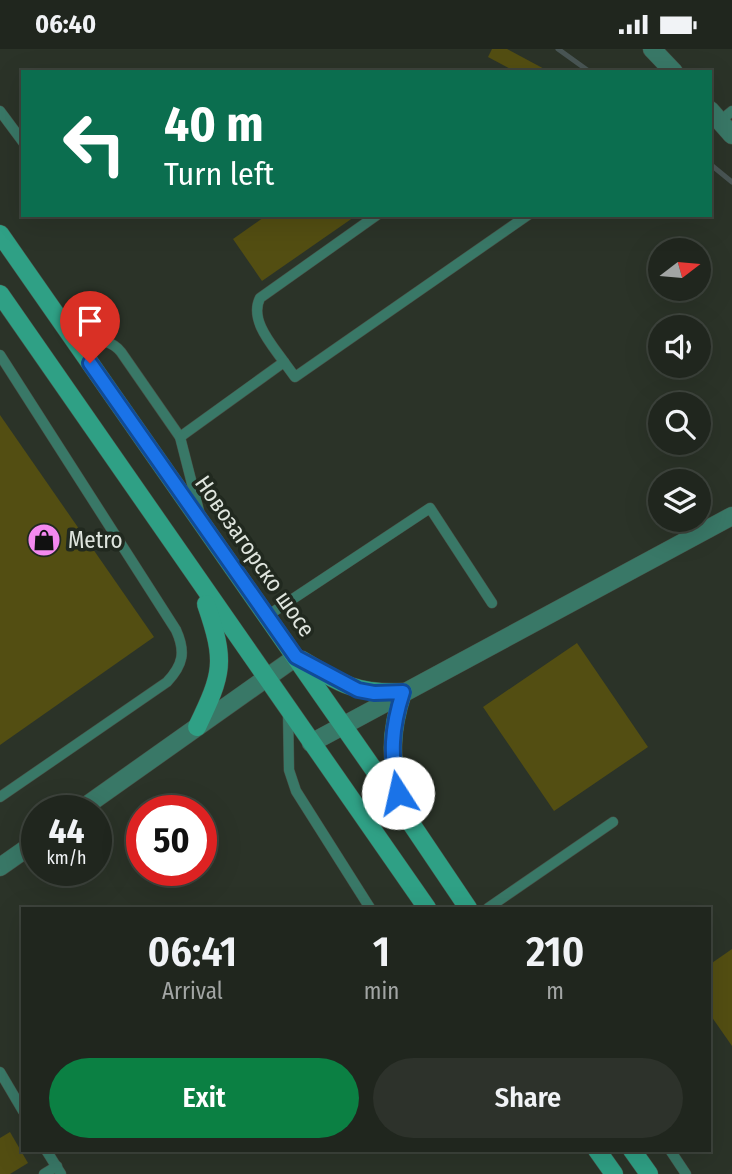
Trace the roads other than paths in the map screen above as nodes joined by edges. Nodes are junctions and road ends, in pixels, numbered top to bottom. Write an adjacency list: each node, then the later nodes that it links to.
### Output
1 (652, 49): 2 (street)
2 (672, 70)
3 (0, 111): 6 (lane)
4 (721, 114): 5 (street)
5 (732, 135)
6 (21, 139)
7 (374, 217): 13 (lane)
8 (525, 217): 13 (lane)
9 (0, 234): 11 (main road, Новозагорско шосе)
10 (0, 294): 17 (main road)
11 (75, 340): 14 (lane); 16 (main road, Новозагорско шосе)
12 (0, 355): 28 (lane)
13 (284, 362): 14 (lane)
14 (180, 437): 16 (lane)
15 (732, 516): 22 (street)
16 (202, 521): 19 (main road, Новозагорско шосе)
17 (200, 584): 21 (main road); 25 (main road)
18 (492, 603): 19 (lane)
19 (267, 616): 20 (main road, Новозагорско шосе)
20 (296, 657): 21 (street); 22 (main road); 24 (main road, Новозагорско шосе)
21 (265, 678): 23 (main road); 25 (street)
22 (403, 692): 24 (street); 29 (main road)
23 (288, 710): 26 (main road); 33 (lane)
24 (343, 725): 26 (street); 29 (main road, Новозагорско шосе)
25 (197, 727): 27 (street)
26 (311, 743): 34 (main road)
27 (101, 795)
28 (0, 797)
29 (402, 810): 35 (main road, Новозагорско шосе)
30 (613, 822): 36 (lane)
31 (21, 852): 32 (street)
32 (0, 867)
33 (369, 907)
34 (426, 907)
35 (467, 907)
36 (489, 907)
37 (0, 1072): 38 (lane)
38 (21, 1108)
39 (47, 1152): 43 (lane)
40 (598, 1152): 45 (main road)
41 (633, 1152): 46 (main road)
42 (671, 1152): 47 (lane)
43 (59, 1170): 44 (lane)
44 (44, 1174)
45 (614, 1174)
46 (649, 1174)
47 (686, 1174)

